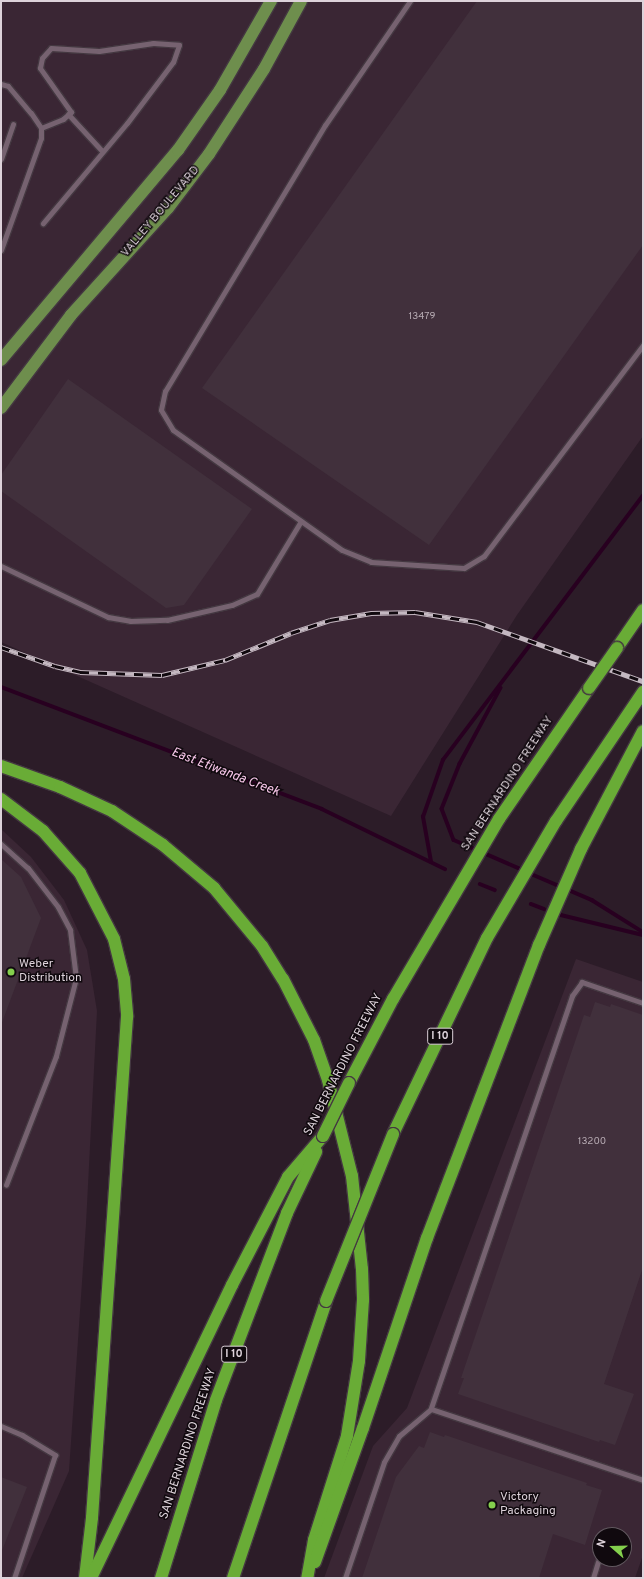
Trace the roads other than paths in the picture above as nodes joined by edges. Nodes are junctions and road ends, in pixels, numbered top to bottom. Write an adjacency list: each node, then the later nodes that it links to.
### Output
1 (271, 1): 13 (main road, VALLEY BOULEVARD)
2 (301, 1): 14 (main road, VALLEY BOULEVARD)
3 (410, 1): 15 (lane)
4 (1, 84): 7 (lane)
5 (68, 114): 7 (lane); 8 (lane); 8 (lane)
6 (14, 124): 9 (lane)
7 (41, 128): 11 (lane)
8 (102, 151): 10 (lane)
9 (1, 159)
10 (43, 223)
11 (1, 250)
12 (643, 345): 15 (lane)
13 (1, 360)
14 (1, 408)
15 (301, 521): 16 (lane)
16 (1, 566)
17 (643, 610): 24 (highway, SAN BERNARDINO FREEWAY / I 10, bridge)
18 (643, 692): 34 (highway, I 10, bridge)
19 (643, 731): 35 (highway)
20 (1, 766): 35 (highway)
21 (1, 798): 31 (highway)
22 (1, 844): 25 (lane)
23 (643, 1003): 26 (lane)
24 (323, 1136): 32 (highway); 33 (highway, SAN BERNARDINO FREEWAY / I 10)
25 (6, 1185)
26 (431, 1409): 28 (lane); 36 (lane)
27 (1, 1426): 30 (lane)
28 (643, 1480)
29 (596, 1567): 37 (lane)
30 (14, 1578)
31 (85, 1578)
32 (91, 1578)
33 (161, 1578)
34 (233, 1578)
35 (308, 1578)
36 (346, 1578)
37 (593, 1578)

